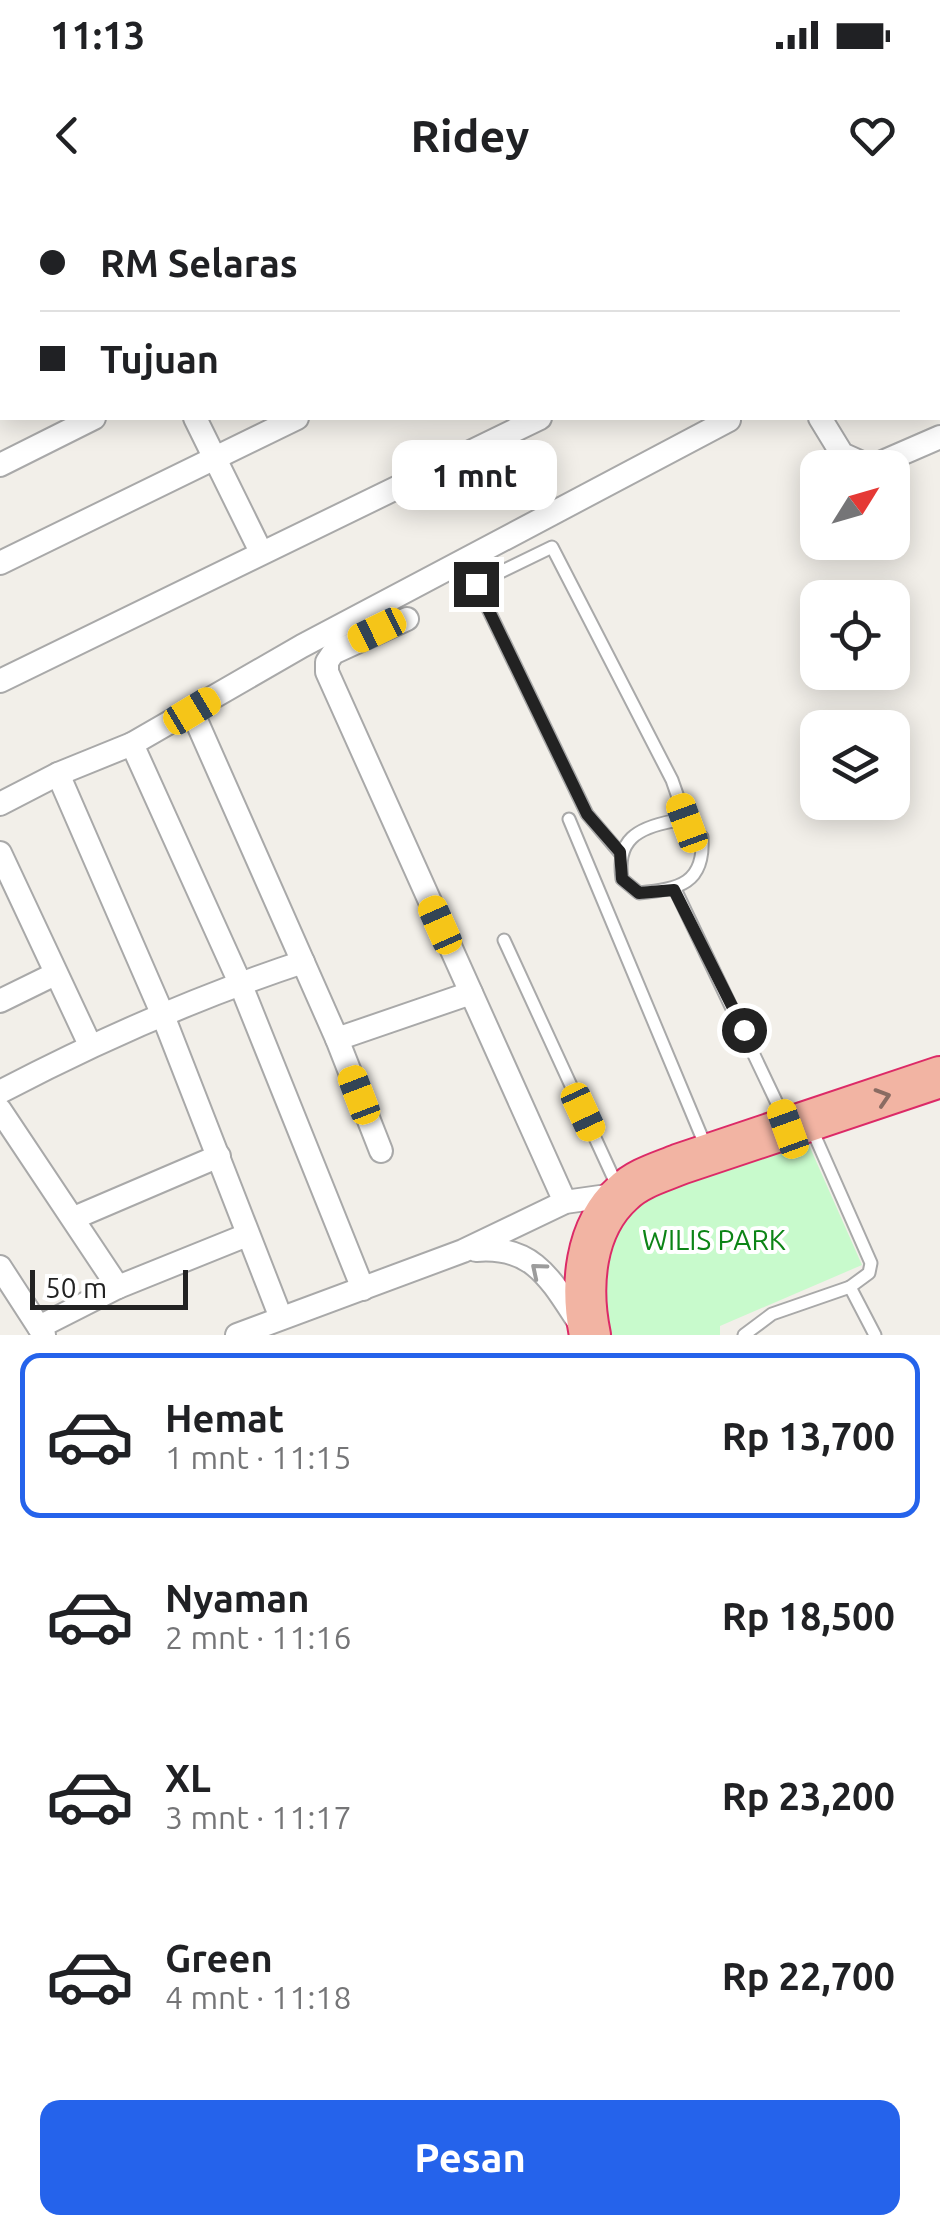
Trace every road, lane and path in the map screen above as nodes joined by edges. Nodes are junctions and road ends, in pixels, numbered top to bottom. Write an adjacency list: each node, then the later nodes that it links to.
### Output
1 (90, 420): 9 (street)
2 (196, 420): 8 (street)
3 (293, 420): 8 (street)
4 (536, 420): 10 (street)
5 (727, 420): 14 (street)
6 (821, 420): 7 (street)
7 (940, 437)
8 (213, 457): 10 (street); 11 (street)
9 (0, 466)
10 (261, 552): 13 (street)
11 (0, 563)
12 (407, 620): 28 (street)
13 (0, 681)
14 (192, 711): 15 (street); 25 (street)
15 (132, 744): 16 (street); 27 (street)
16 (58, 774): 17 (street); 30 (street)
17 (0, 804)
18 (569, 819): 38 (lane)
19 (687, 823): 20 (lane); 20 (lane); 22 (lane)
20 (620, 852): 22 (lane)
21 (0, 853): 23 (street)
22 (674, 890): 36 (lane)
23 (10, 901): 26 (street)
24 (504, 940): 41 (lane)
25 (303, 962): 27 (street); 31 (street)
26 (55, 974): 29 (street); 32 (street)
27 (240, 983): 30 (street); 48 (street)
28 (471, 993): 31 (street); 40 (street)
29 (0, 1001)
30 (162, 1013): 32 (street); 39 (street)
31 (337, 1039): 37 (street)
32 (90, 1045): 34 (street)
33 (940, 1077): 36 (highway, one-way to 33)
34 (0, 1092)
35 (0, 1110): 42 (street)
36 (798, 1125): 38 (highway); 47 (lane)
37 (381, 1151)
38 (710, 1155): 41 (highway)
39 (219, 1156): 42 (street); 43 (street)
40 (565, 1202): 41 (street); 44 (street)
41 (613, 1205): 52 (highway)
42 (74, 1218): 46 (street)
43 (247, 1236): 46 (street); 49 (street)
44 (463, 1252): 48 (street); 52 (street, one-way to 44)
45 (0, 1268): 50 (street)
46 (118, 1287): 50 (street)
47 (850, 1287): 53 (lane); 54 (lane)
48 (363, 1289): 49 (street)
49 (280, 1318): 51 (street)
50 (42, 1331)
51 (237, 1335)
52 (589, 1335)
53 (744, 1335)
54 (875, 1335)

